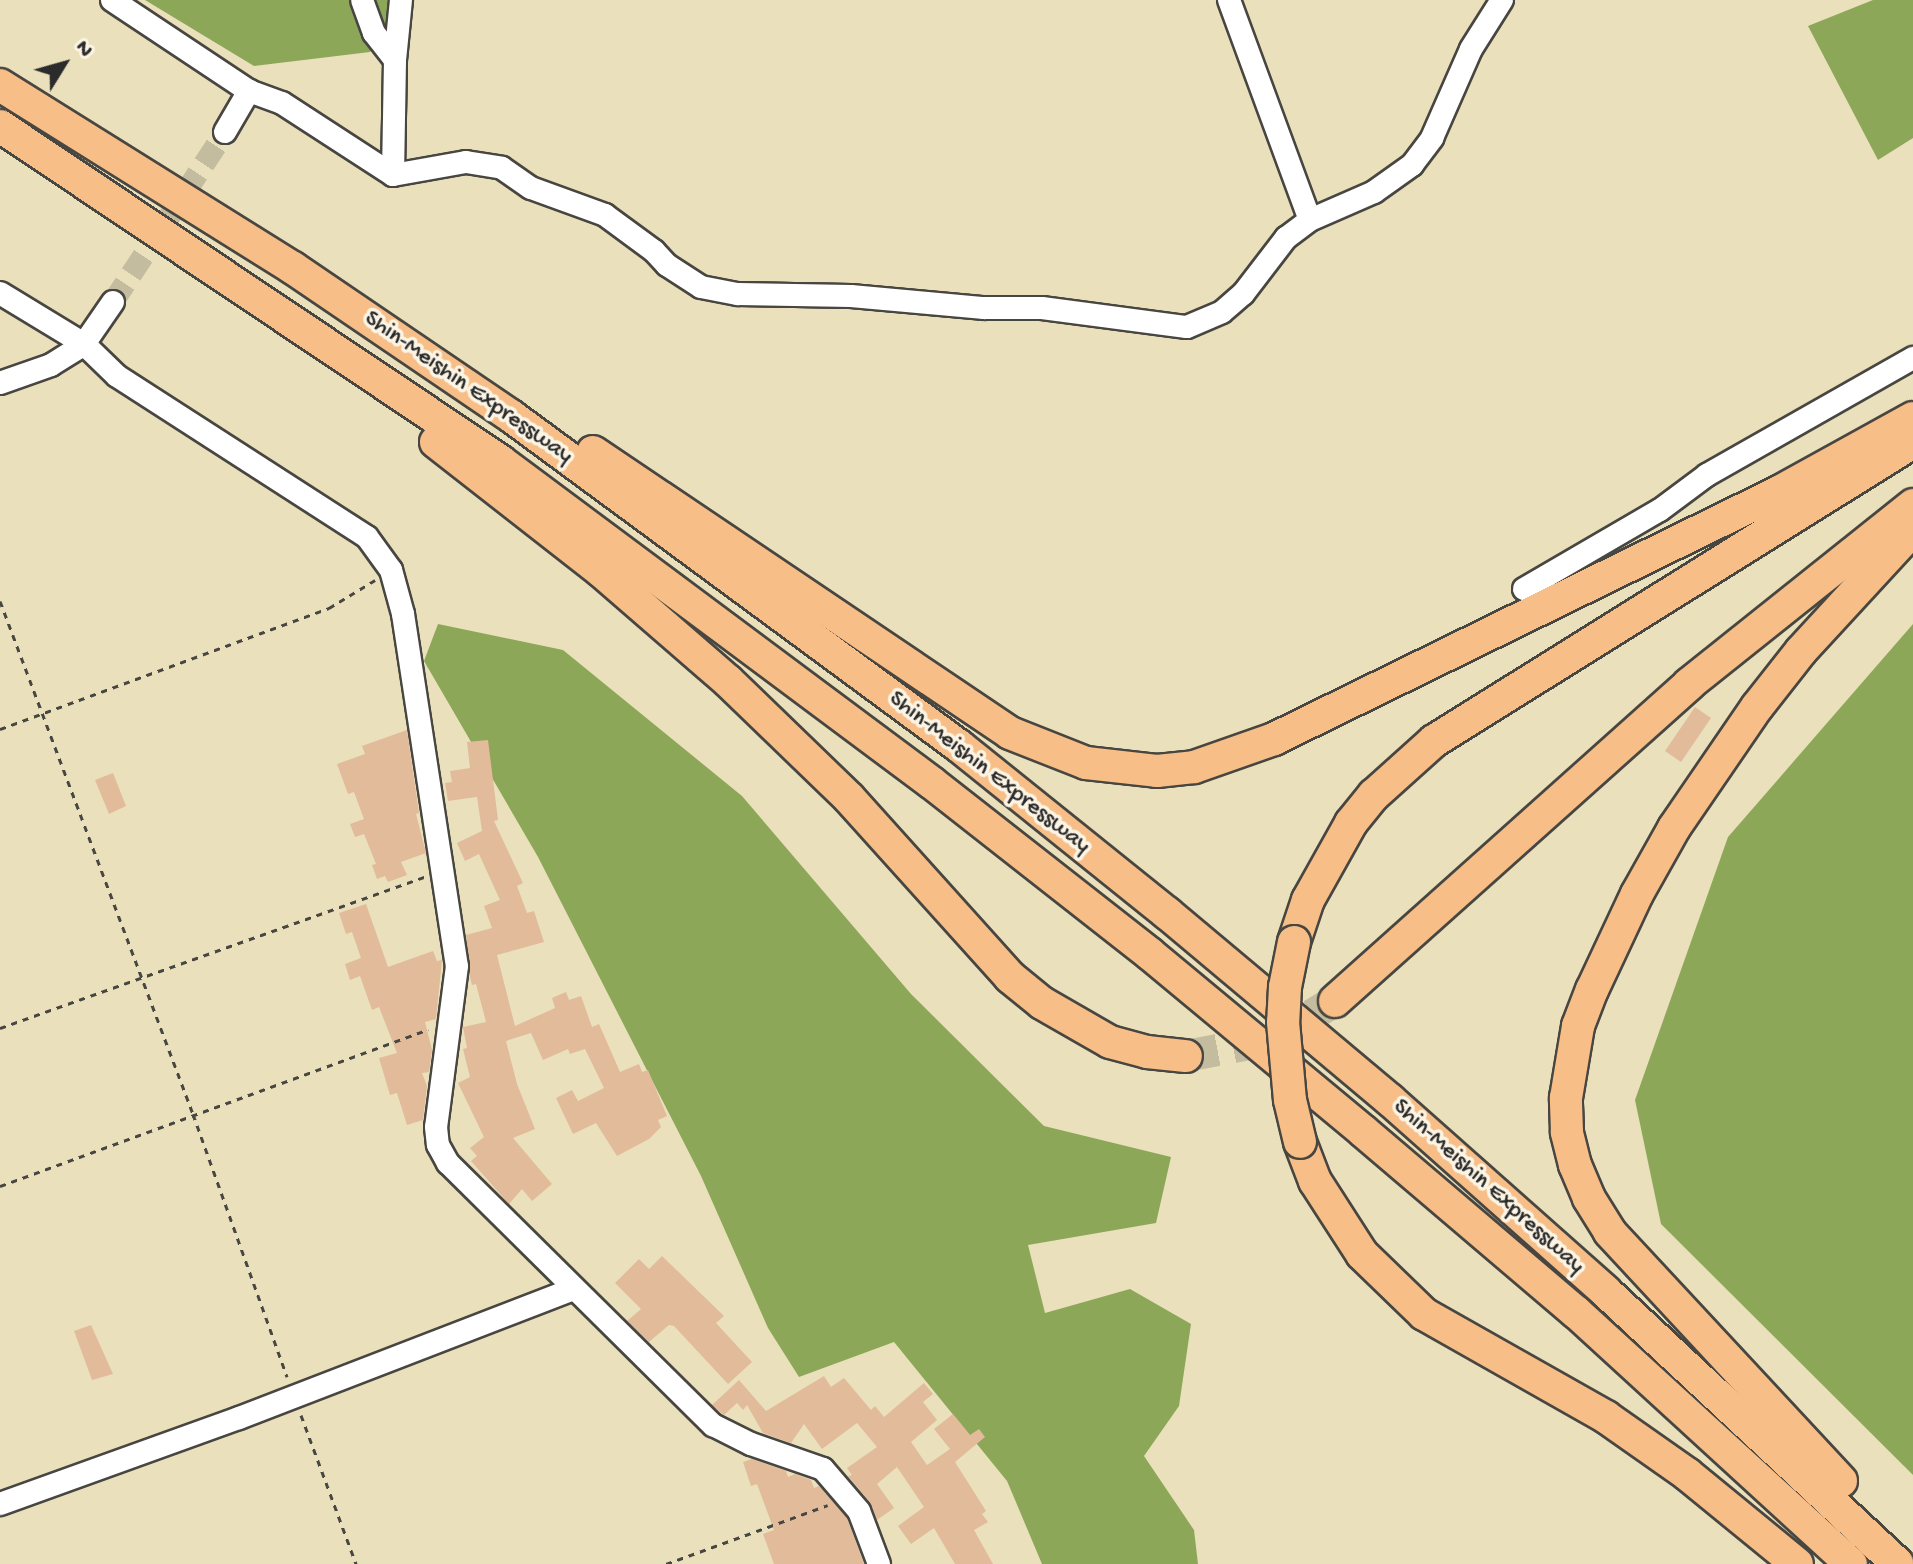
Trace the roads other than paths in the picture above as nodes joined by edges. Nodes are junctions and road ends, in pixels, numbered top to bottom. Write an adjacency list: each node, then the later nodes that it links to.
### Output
1 (112, 0): 8 (street)
2 (362, 0): 6 (street)
3 (401, 0): 6 (street)
4 (1229, 0): 13 (street)
5 (1502, 0): 13 (street)
6 (395, 60): 12 (street)
7 (0, 85): 14 (highway, Shin-Meishin Expressway)
8 (249, 91): 10 (street); 12 (street)
9 (0, 126): 11 (highway, Shin-Meishin Expressway)
10 (225, 132)
11 (57, 162): 26 (highway); 32 (highway, Shin-Meishin Expressway)
12 (393, 175): 13 (street)
13 (1310, 220)
14 (293, 268): 20 (highway); 33 (highway, Shin-Meishin Expressway)
15 (0, 293): 17 (street)
16 (113, 302): 17 (street)
17 (84, 344): 19 (street); 27 (street)
18 (1913, 358): 24 (street)
19 (0, 383)
20 (1913, 418)
21 (1913, 442): 31 (highway, bridge)
22 (1913, 505): 25 (highway)
23 (1913, 529): 29 (highway)
24 (1524, 589)
25 (1335, 1001)
26 (1186, 1056)
27 (573, 1289): 28 (street); 30 (street)
28 (0, 1504)
29 (1913, 1556)
30 (879, 1564)
31 (1797, 1564)
32 (1851, 1564)
33 (1898, 1564)

